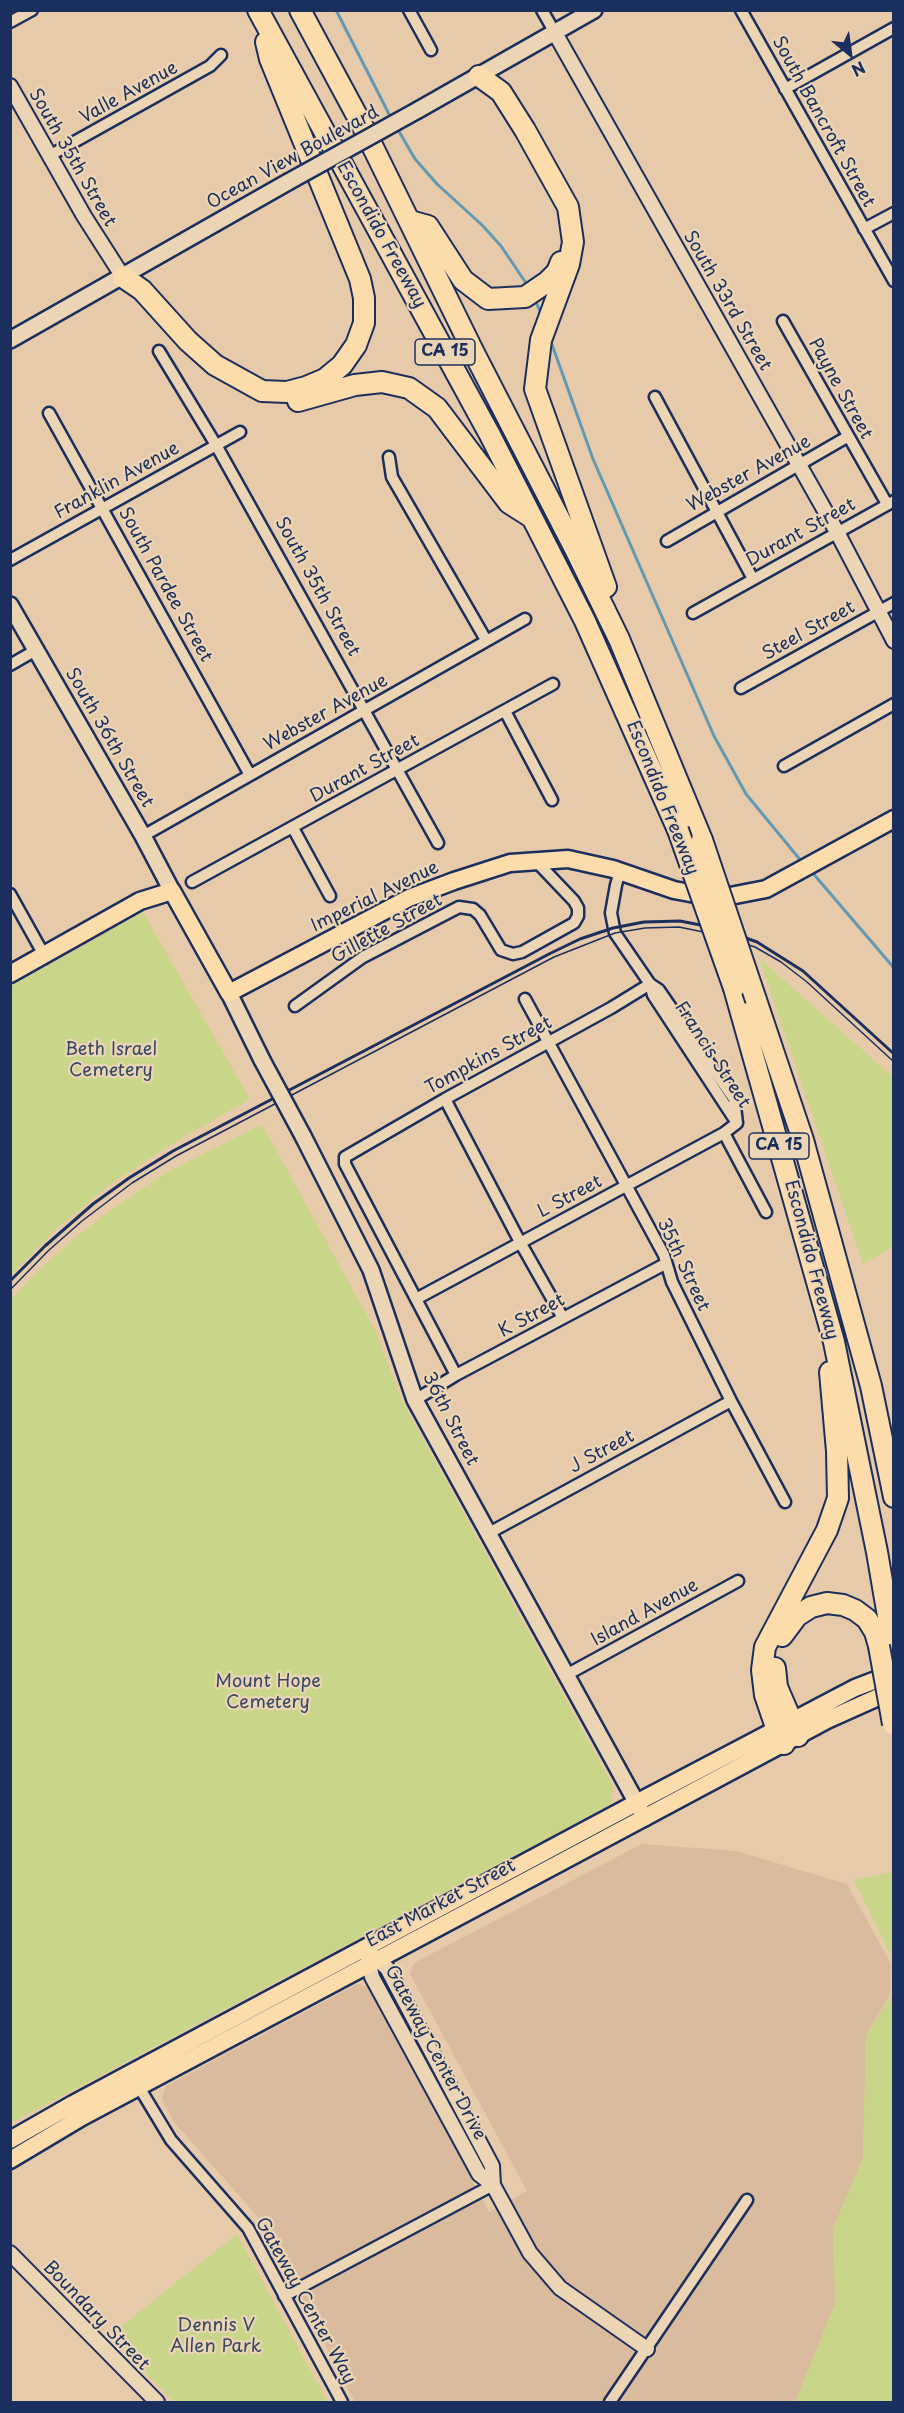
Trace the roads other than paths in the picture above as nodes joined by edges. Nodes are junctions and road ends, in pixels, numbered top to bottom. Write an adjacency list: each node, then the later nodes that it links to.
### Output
1 (32, 10): 8 (street)
2 (258, 10): 20 (highway); 36 (highway, Escondido Freeway / CA 15)
3 (300, 10): 18 (highway, Escondido Freeway / CA 15)
4 (409, 10): 11 (street)
5 (542, 10): 10 (street, South 33rd Street)
6 (594, 10): 10 (main road, Ocean View Boulevard)
7 (741, 10): 15 (street, South Bancroft Street)
8 (10, 22)
9 (894, 28): 15 (street)
10 (555, 33): 13 (main road, Ocean View Boulevard); 32 (street, South 33rd Street)
11 (431, 50)
12 (222, 55): 16 (street, Valle Avenue)
13 (479, 76): 20 (main road, Ocean View Boulevard, bridge); 22 (highway)
14 (10, 86): 16 (street, South 35th Street)
15 (785, 89): 19 (street, South Bancroft Street)
16 (50, 156): 20 (street, South 35th Street)
17 (894, 213): 19 (street)
18 (410, 222): 22 (highway); 46 (highway, Escondido Freeway / CA 15)
19 (864, 229): 21 (street, South Bancroft Street)
20 (123, 277): 24 (main road, Ocean View Boulevard); 36 (highway)
21 (894, 281)
22 (551, 290): 46 (highway)
23 (783, 321): 29 (street, Payne Street)
24 (10, 340)
25 (159, 351): 30 (street, South 35th Street)
26 (655, 397): 35 (street)
27 (49, 412): 34 (street, South Pardee Street)
28 (240, 432): 30 (street, Franklin Avenue)
29 (847, 437): 32 (street, Webster Avenue); 33 (street, Payne Street)
30 (216, 445): 34 (street, Franklin Avenue); 54 (street, South 35th Street)
31 (389, 457): 47 (street)
32 (799, 465): 35 (street, Webster Avenue); 37 (street, South 33rd Street)
33 (890, 503): 37 (street, Durant Street)
34 (102, 508): 39 (street, Franklin Avenue); 58 (street, South Pardee Street)
35 (715, 511): 38 (street, Webster Avenue); 40 (street)
36 (531, 517): 86 (highway, Escondido Freeway / CA 15, bridge)
37 (837, 532): 40 (street, Durant Street); 43 (street, South 33rd Street)
38 (667, 541)
39 (10, 560)
40 (753, 579): 44 (street, Durant Street)
41 (894, 603): 43 (street, Steel Street)
42 (10, 605): 49 (main road, South 36th Street)
43 (878, 611): 48 (street, South 33rd Street); 52 (street, Steel Street)
44 (693, 613)
45 (525, 619): 47 (street, Webster Avenue)
46 (618, 639): 89 (highway, Escondido Freeway / CA 15, bridge)
47 (486, 640): 54 (street, Webster Avenue)
48 (894, 640)
49 (36, 650): 50 (street); 62 (main road, South 36th Street)
50 (10, 664)
51 (553, 684): 55 (street, Durant Street)
52 (741, 688)
53 (894, 704): 56 (street)
54 (365, 711): 57 (street, South 35th Street); 58 (street, Webster Avenue)
55 (505, 711): 57 (street, Durant Street); 59 (street)
56 (784, 766)
57 (397, 769): 61 (street, Durant Street); 63 (street, South 35th Street)
58 (250, 775): 62 (street, Webster Avenue)
59 (552, 801)
60 (894, 819): 65 (main road, Imperial Avenue)
61 (293, 828): 66 (street, Durant Street); 69 (street)
62 (143, 836): 67 (main road, South 36th Street)
63 (438, 843)
64 (535, 860): 65 (main road, Imperial Avenue); 73 (main road, Imperial Avenue); 75 (street, Gillette Street)
65 (620, 871): 72 (street, Francis Street)
66 (192, 882)
67 (172, 891): 70 (main road); 73 (main road)
68 (10, 894): 70 (street)
69 (330, 896)
70 (44, 955): 71 (main road)
71 (10, 974)
72 (650, 984): 76 (street, Tompkins Street); 78 (street, Francis Street)
73 (229, 993): 90 (main road, 36th Street, bridge)
74 (525, 999): 76 (street, 35th Street)
75 (295, 1006)
76 (549, 1042): 77 (street, Tompkins Street); 81 (street, 35th Street)
77 (445, 1099): 80 (street, Tompkins Street); 83 (street)
78 (737, 1123): 79 (street, L Street)
79 (724, 1133): 81 (street, L Street); 82 (street, Francis Street)
80 (345, 1157): 85 (street, 36th Street)
81 (627, 1186): 83 (street, L Street); 84 (street, 35th Street)
82 (766, 1212)
83 (520, 1242): 85 (street, L Street); 87 (street)
84 (665, 1264): 87 (street, K Street); 91 (street, 35th Street)
85 (416, 1299): 88 (street, 36th Street)
86 (824, 1304): 97 (highway, Escondido Freeway / CA 15); 102 (highway)
87 (563, 1318): 88 (street, K Street)
88 (456, 1375): 90 (street, K Street)
89 (871, 1386): 92 (highway); 93 (highway, Escondido Freeway / CA 15)
90 (415, 1400): 95 (main road, 36th Street)
91 (731, 1401): 94 (street, 35th Street); 95 (street, J Street)
92 (894, 1423)
93 (894, 1497)
94 (784, 1502)
95 (489, 1533): 99 (main road, 36th Street)
96 (738, 1581): 99 (street, Island Avenue)
97 (888, 1646): 101 (highway, bridge); 102 (highway)
98 (894, 1673): 102 (main road, East Market Street)
99 (568, 1674): 103 (main road, 36th Street)
100 (894, 1690): 102 (main road, East Market Street)
101 (893, 1726)
102 (788, 1733): 103 (main road, East Market Street); 104 (main road, East Market Street)
103 (638, 1802): 104 (main road, 36th Street); 105 (main road, East Market Street)
104 (645, 1818): 105 (main road, East Market Street)
105 (371, 1957): 106 (main road, East Market Street); 111 (street, Gateway Center Drive)
106 (135, 2080): 107 (main road, East Market Street); 110 (main road, East Market Street); 114 (street, Gateway Center Way)
107 (55, 2114): 108 (main road, East Market Street); 109 (main road)
108 (10, 2140)
109 (10, 2149)
110 (10, 2160)
111 (493, 2185): 114 (street); 115 (street, Gateway Center Drive)
112 (747, 2200): 115 (street)
113 (10, 2253): 116 (street, Boundary Street)
114 (284, 2296): 117 (street, Gateway Center Way)
115 (647, 2349): 118 (street)
116 (157, 2403)
117 (342, 2403)
118 (610, 2403)

